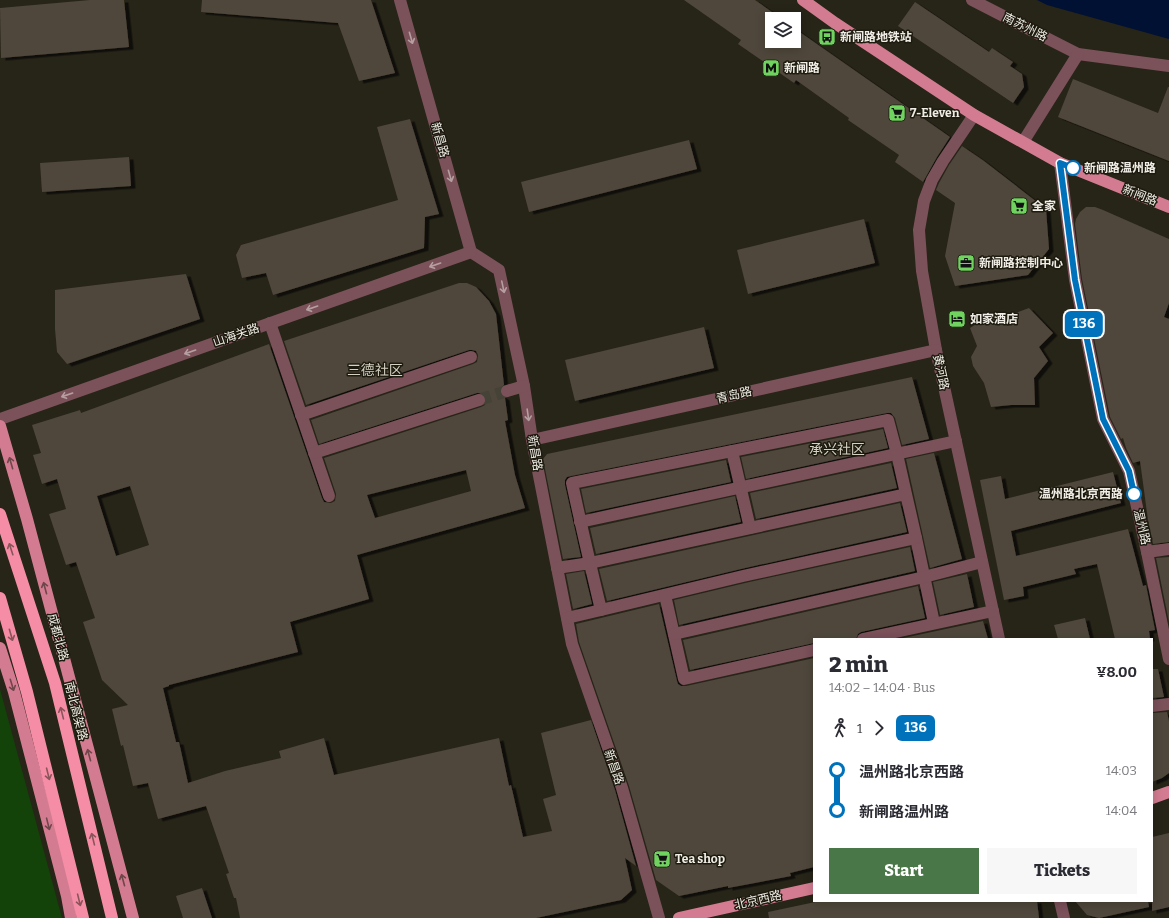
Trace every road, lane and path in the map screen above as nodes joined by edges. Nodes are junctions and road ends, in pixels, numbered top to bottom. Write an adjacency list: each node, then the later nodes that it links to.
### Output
1 (400, 0): 10 (street, 新昌路, one-way to 10)
2 (803, 0): 6 (main road, 新闸路)
3 (972, 0): 4 (street, 南苏州路)
4 (1078, 54): 5 (street, 南苏州路); 7 (street)
5 (1169, 66)
6 (974, 115): 7 (main road, 新闸路); 12 (street, 黄河路)
7 (1023, 142): 8 (main road, 新闸路)
8 (1060, 163): 9 (main road, 新闸路); 33 (street, 温州路)
9 (1169, 207)
10 (471, 252): 11 (street, 山海关路, one-way to 11); 14 (street, 新昌路, one-way to 14)
11 (270, 323): 17 (street); 18 (street, 山海关路, one-way to 18)
12 (936, 350): 20 (street, 青岛路); 21 (street, 黄河路)
13 (471, 357): 17 (street)
14 (524, 386): 15 (street); 20 (street, 新昌路, one-way to 20)
15 (507, 391)
16 (479, 400): 23 (street)
17 (301, 416): 23 (street)
18 (0, 419)
19 (0, 426): 59 (main road, 成都北路, one-way to 19)
20 (532, 440): 36 (street, 新昌路)
21 (956, 441): 24 (street); 34 (street, 黄河路)
22 (732, 451): 24 (street); 25 (street); 29 (street)
23 (314, 453): 27 (street)
24 (897, 454): 25 (street); 26 (street)
25 (741, 488): 29 (street); 30 (street)
26 (906, 494): 30 (street); 31 (street)
27 (328, 496)
28 (0, 514): 58 (highway, 南北高架路, one-way to 28)
29 (580, 522): 35 (street)
30 (750, 528): 35 (street)
31 (916, 538): 37 (street); 38 (street)
32 (1169, 549): 33 (street)
33 (1148, 552): 49 (street, 温州路)
34 (982, 562): 37 (street); 41 (street, 黄河路)
35 (590, 563): 36 (street); 40 (street)
36 (557, 568): 42 (street, 新昌路)
37 (924, 577): 43 (street); 44 (street)
38 (664, 595): 40 (street); 44 (street)
39 (0, 598): 57 (highway, one-way to 57)
40 (600, 610): 42 (street)
41 (993, 610): 43 (street); 46 (street, 黄河路)
42 (567, 618): 60 (street, 新昌路)
43 (934, 623): 45 (street)
44 (674, 634): 48 (street)
45 (866, 638)
46 (999, 638)
47 (0, 648): 56 (main road, one-way to 56)
48 (813, 650)
49 (1169, 659)
50 (1169, 704): 51 (street)
51 (1153, 706)
52 (1169, 792): 53 (main road)
53 (1153, 798)
54 (813, 888): 61 (main road, 北京西路)
55 (1060, 902): 62 (street)
56 (71, 918)
57 (83, 918)
58 (112, 918)
59 (133, 918)
60 (659, 918)
61 (679, 918)
62 (1064, 918)

